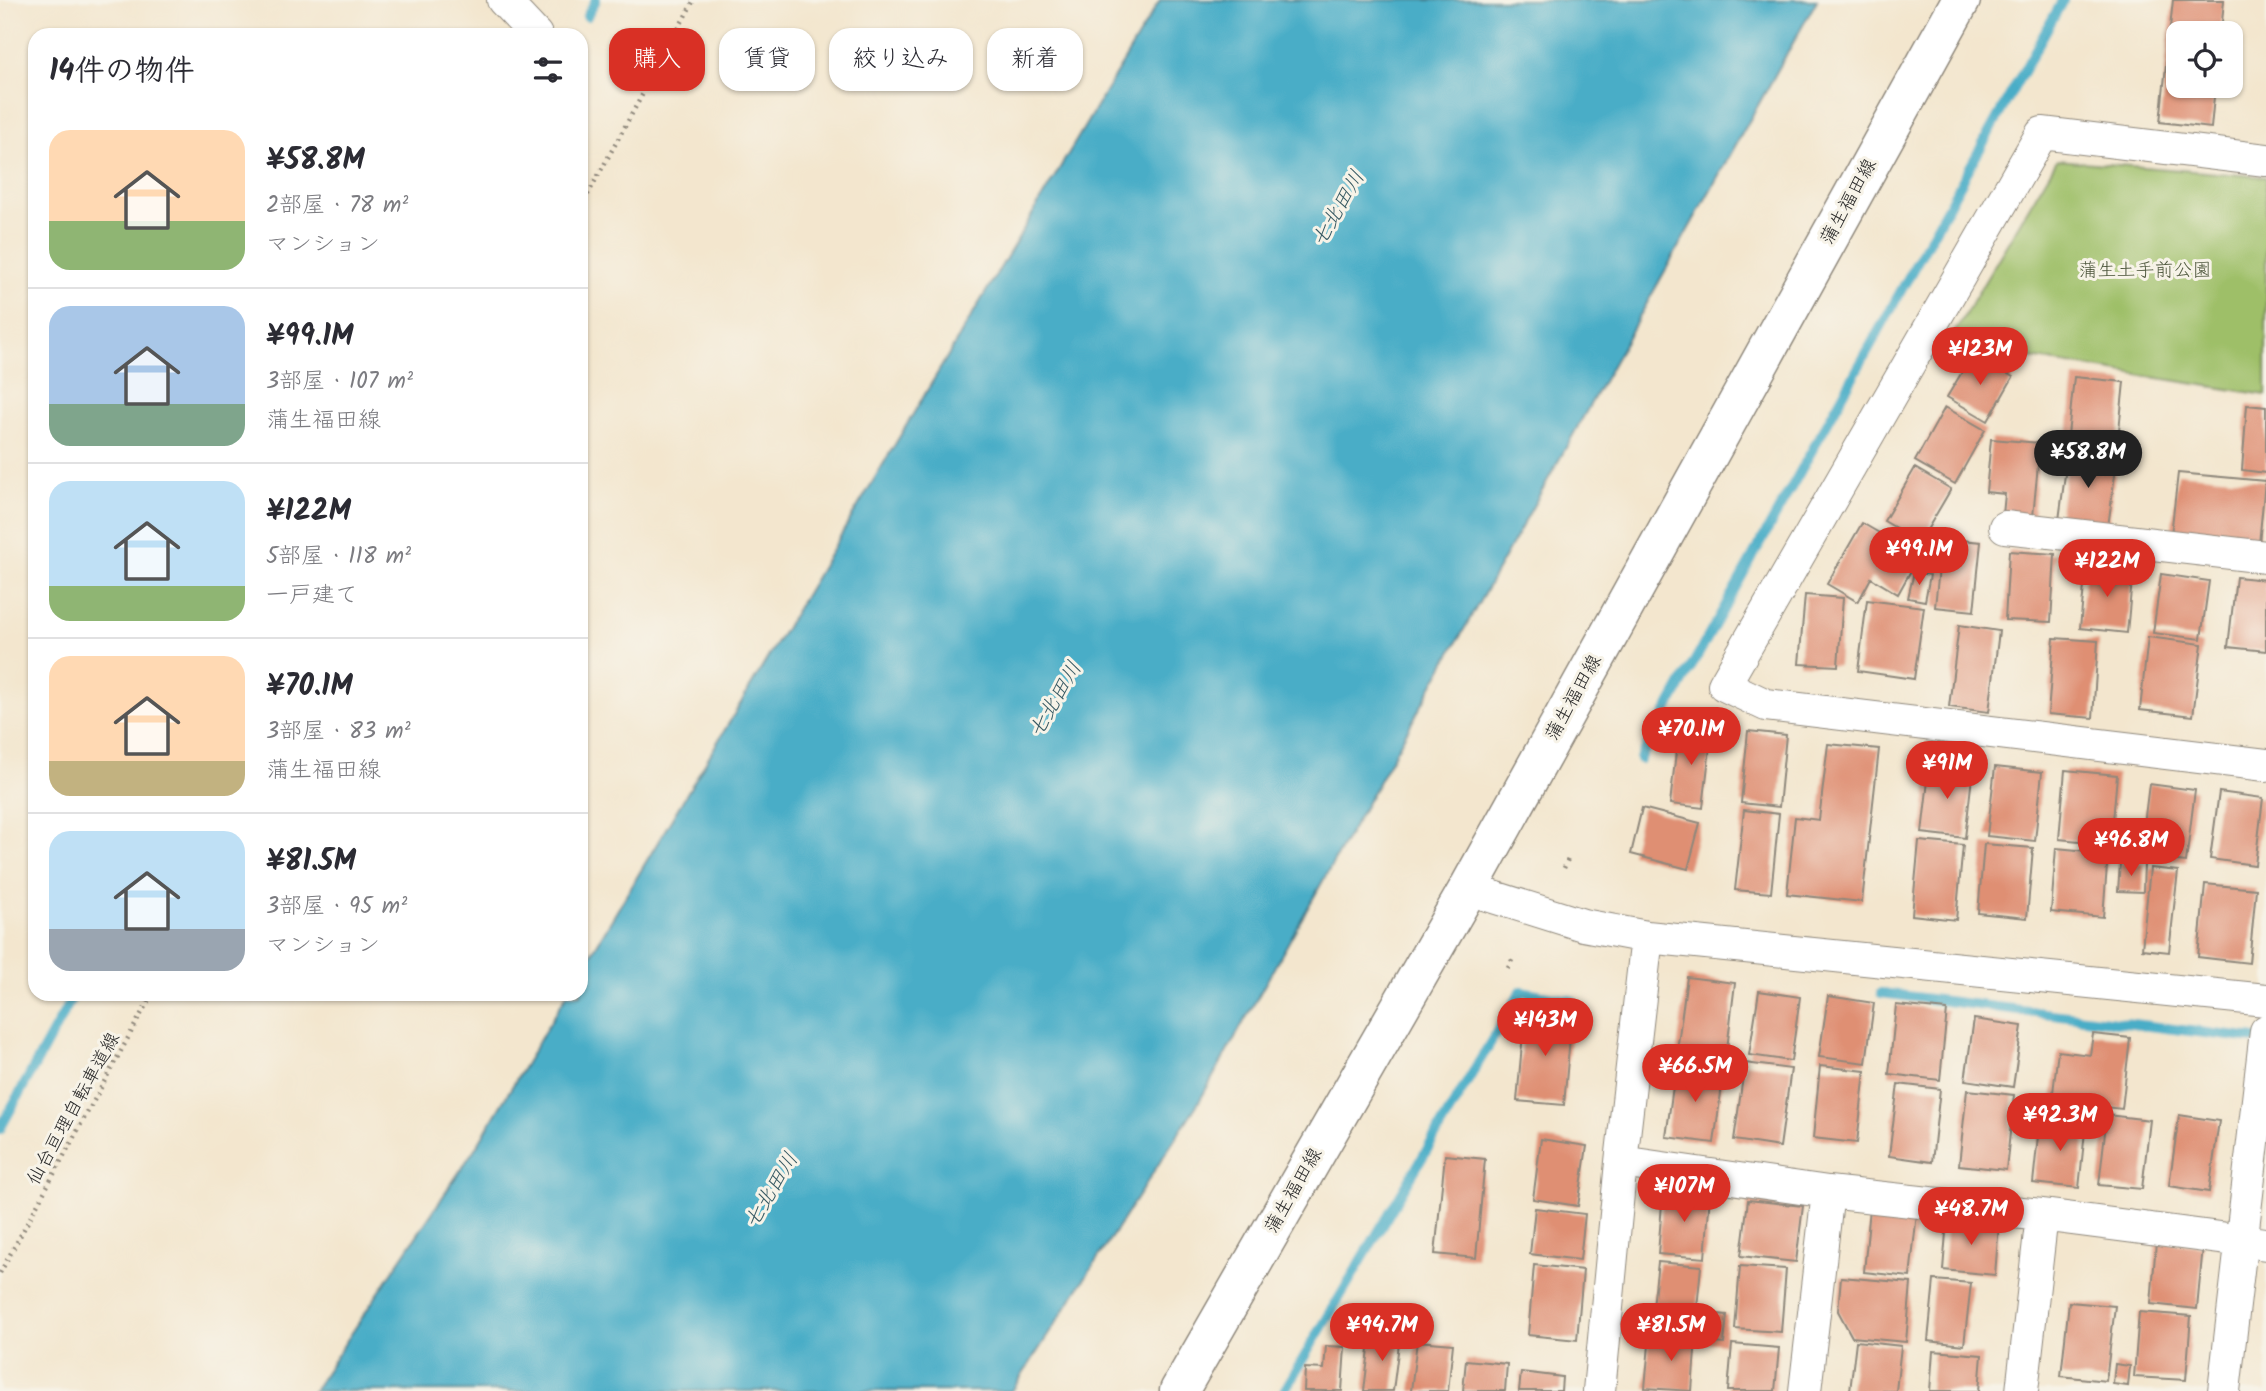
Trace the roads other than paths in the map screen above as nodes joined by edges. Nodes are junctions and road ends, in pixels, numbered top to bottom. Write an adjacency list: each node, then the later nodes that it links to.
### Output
1 (503, 0): 3 (street)
2 (1961, 0): 8 (main road, 蒲生福田線)
3 (529, 28)
4 (2266, 160): 7 (street)
5 (2005, 527): 6 (street)
6 (2266, 557)
7 (2266, 765)
8 (1468, 889): 9 (street); 16 (main road, 蒲生福田線)
9 (1647, 937): 10 (street); 12 (street)
10 (2266, 1000)
11 (2264, 1043): 15 (street)
12 (1621, 1162): 13 (street); 17 (street)
13 (1828, 1192): 14 (street); 18 (street)
14 (2042, 1215): 15 (street); 19 (street)
15 (2254, 1243): 20 (street)
16 (1179, 1391)
17 (1599, 1391)
18 (1805, 1391)
19 (2022, 1391)
20 (2224, 1391)

